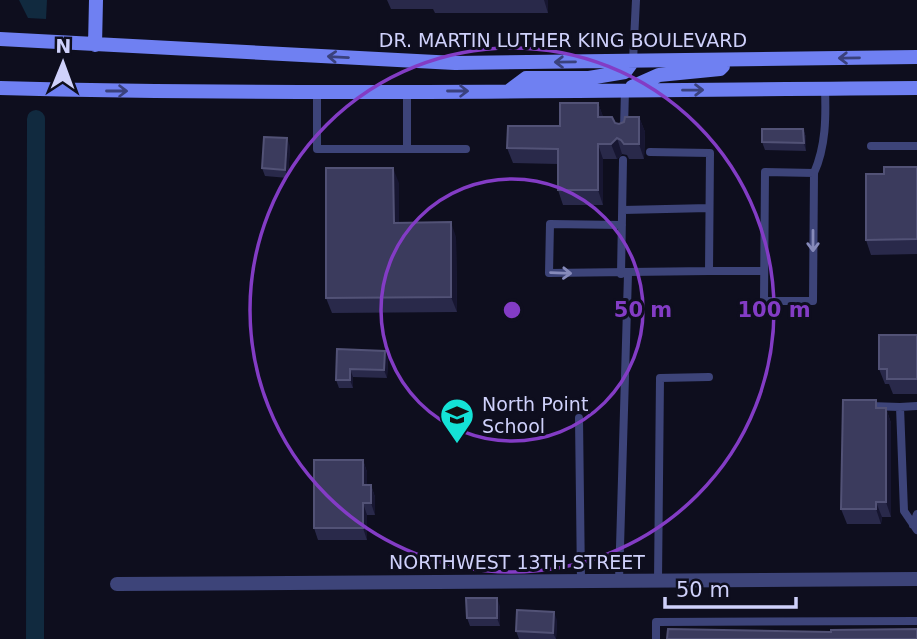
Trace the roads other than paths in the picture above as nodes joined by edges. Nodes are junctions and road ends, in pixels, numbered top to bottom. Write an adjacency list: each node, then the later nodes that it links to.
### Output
1 (96, 0): 4 (main road)
2 (636, 0): 7 (lane)
3 (0, 39): 4 (main road, DR. MARTIN LUTHER KING BOULEVARD)
4 (95, 46): 7 (main road, DR. MARTIN LUTHER KING BOULEVARD, one-way to 4)
5 (917, 57): 6 (main road, DR. MARTIN LUTHER KING BOULEVARD, one-way to 6)
6 (733, 60): 7 (main road, DR. MARTIN LUTHER KING BOULEVARD); 12 (main road)
7 (634, 61): 11 (main road)
8 (0, 88): 13 (main road, one-way to 13)
9 (825, 88): 10 (main road); 12 (main road, one-way to 9); 22 (lane)
10 (917, 88)
11 (510, 90): 12 (main road); 14 (main road, one-way to 11)
12 (625, 90): 15 (lane)
13 (317, 91): 14 (main road); 18 (lane)
14 (407, 91): 18 (lane)
15 (624, 132)
16 (871, 146): 17 (lane)
17 (917, 146)
18 (407, 149): 19 (lane)
19 (466, 149)
20 (650, 152): 23 (lane)
21 (623, 160): 24 (lane)
22 (814, 173): 27 (lane); 27 (lane, one-way to 27)
23 (709, 208): 24 (lane); 26 (lane)
24 (623, 209): 25 (lane)
25 (622, 225): 28 (lane); 28 (lane, one-way to 28)
26 (709, 271): 27 (lane); 28 (lane)
27 (764, 271)
28 (625, 274): 38 (lane)
29 (709, 377): 39 (lane)
30 (864, 406): 32 (lane)
31 (917, 406): 32 (lane)
32 (900, 407): 35 (lane)
33 (579, 418): 37 (lane)
34 (917, 514): 35 (lane)
35 (915, 527)
36 (917, 579): 39 (street, NORTHWEST 13TH STREET)
37 (581, 581): 38 (street, NORTHWEST 13TH STREET); 40 (street, NORTHWEST 13TH STREET)
38 (619, 581): 39 (street, NORTHWEST 13TH STREET)
39 (658, 581)
40 (117, 584)
41 (917, 621): 42 (lane)
42 (656, 639)

